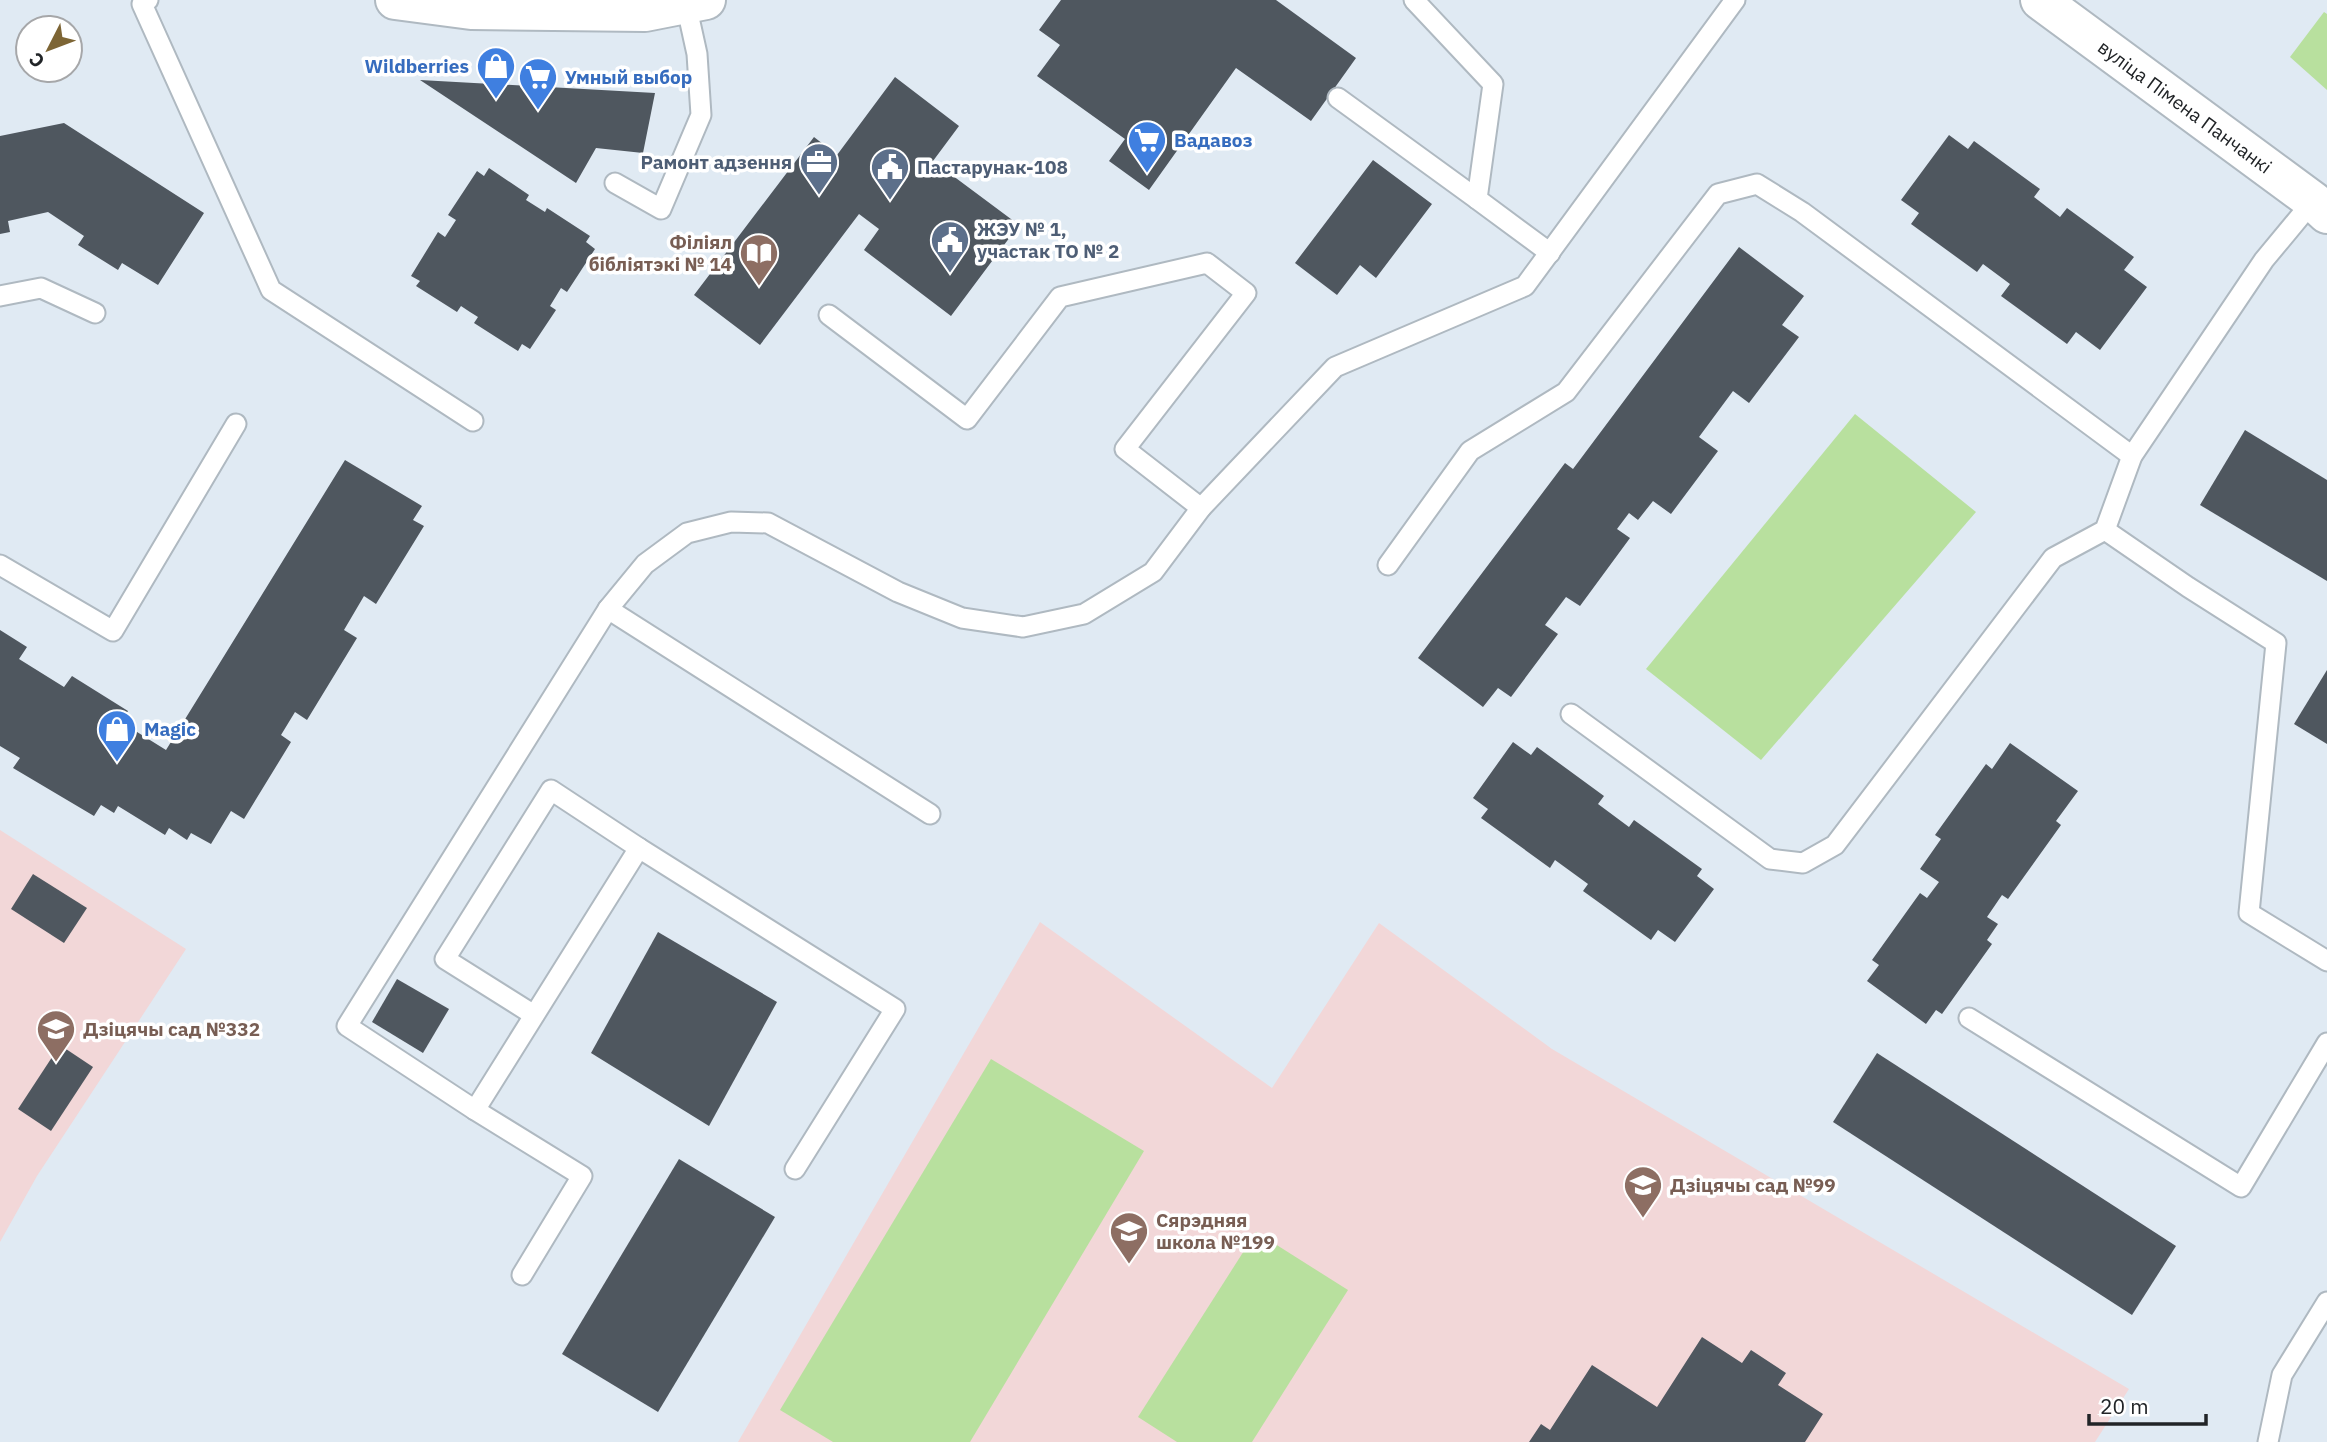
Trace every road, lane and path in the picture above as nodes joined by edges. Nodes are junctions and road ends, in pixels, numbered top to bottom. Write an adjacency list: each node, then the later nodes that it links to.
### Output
1 (148, 0): 15 (lane)
2 (395, 0): 6 (street)
3 (1414, 0): 9 (lane)
4 (1735, 0): 11 (lane)
5 (2040, 0): 10 (street, вуліца Пімена Панчанкі)
6 (696, 2): 8 (lane)
7 (1338, 98): 9 (lane)
8 (615, 183)
9 (1477, 199): 11 (lane)
10 (2320, 208): 17 (lane)
11 (1550, 253): 18 (lane)
12 (0, 296): 13 (lane)
13 (95, 313)
14 (829, 315): 18 (lane)
15 (473, 421)
16 (236, 424): 20 (lane)
17 (2132, 456): 19 (lane); 21 (lane)
18 (1202, 508): 22 (lane)
19 (2105, 530): 23 (lane); 26 (lane)
20 (0, 565)
21 (1388, 565)
22 (608, 609): 24 (lane); 30 (lane)
23 (1571, 714)
24 (930, 814)
25 (639, 848): 27 (lane); 27 (lane); 31 (lane)
26 (2327, 961)
27 (534, 1015): 30 (lane)
28 (1969, 1018): 29 (lane)
29 (2327, 1043)
30 (475, 1110): 32 (lane)
31 (794, 1170)
32 (522, 1275)
33 (2327, 1302): 34 (lane)
34 (2268, 1442)

